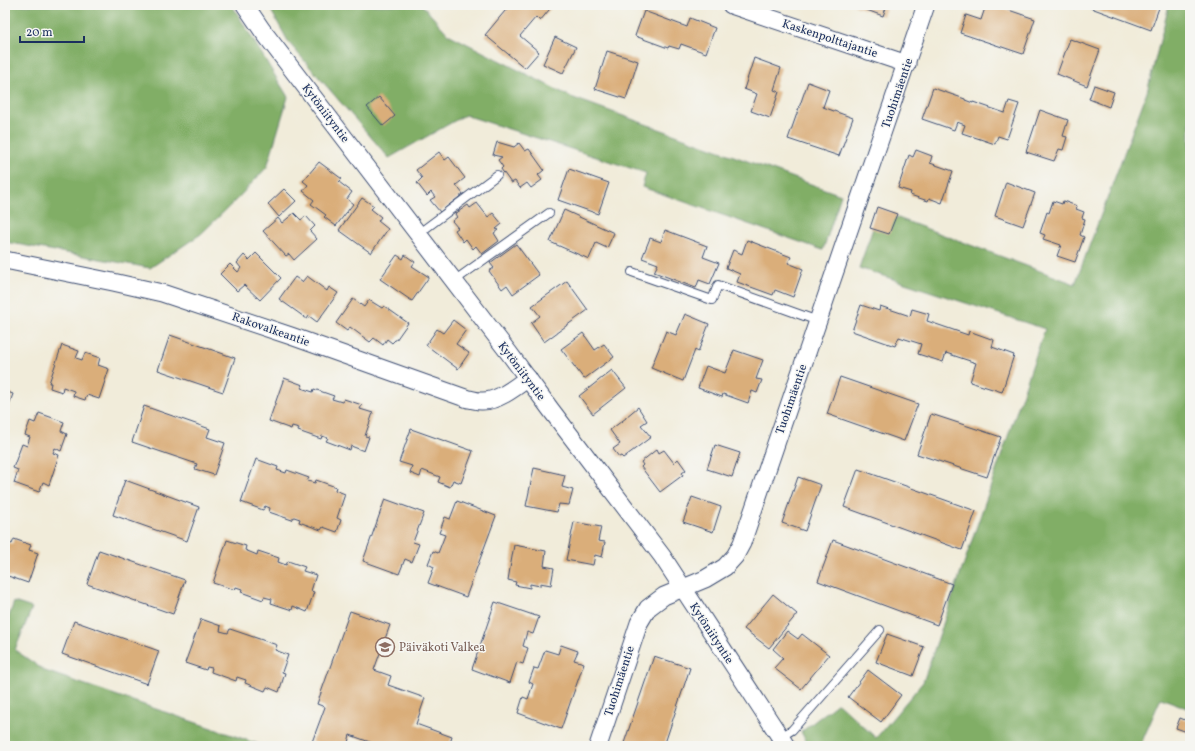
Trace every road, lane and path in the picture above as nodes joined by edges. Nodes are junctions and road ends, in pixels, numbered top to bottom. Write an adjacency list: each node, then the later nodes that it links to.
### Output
1 (246, 5): 7 (street, Kytöniityntie)
2 (731, 5): 4 (street, Kaskenpolttajantie)
3 (926, 5): 4 (street, Tuohimäentie)
4 (907, 64): 11 (street, Tuohimäentie)
5 (497, 175): 7 (lane)
6 (549, 213): 10 (lane)
7 (418, 234): 10 (street, Kytöniityntie)
8 (5, 260): 12 (street, Rakovalkeantie)
9 (632, 272): 11 (lane)
10 (454, 281): 12 (street, Kytöniityntie)
11 (818, 321): 13 (street, Tuohimäentie)
12 (528, 378): 13 (street, Kytöniityntie)
13 (683, 588): 15 (street, Kytöniityntie); 16 (street, Tuohimäentie)
14 (880, 630): 15 (lane)
15 (784, 742)
16 (598, 746)

